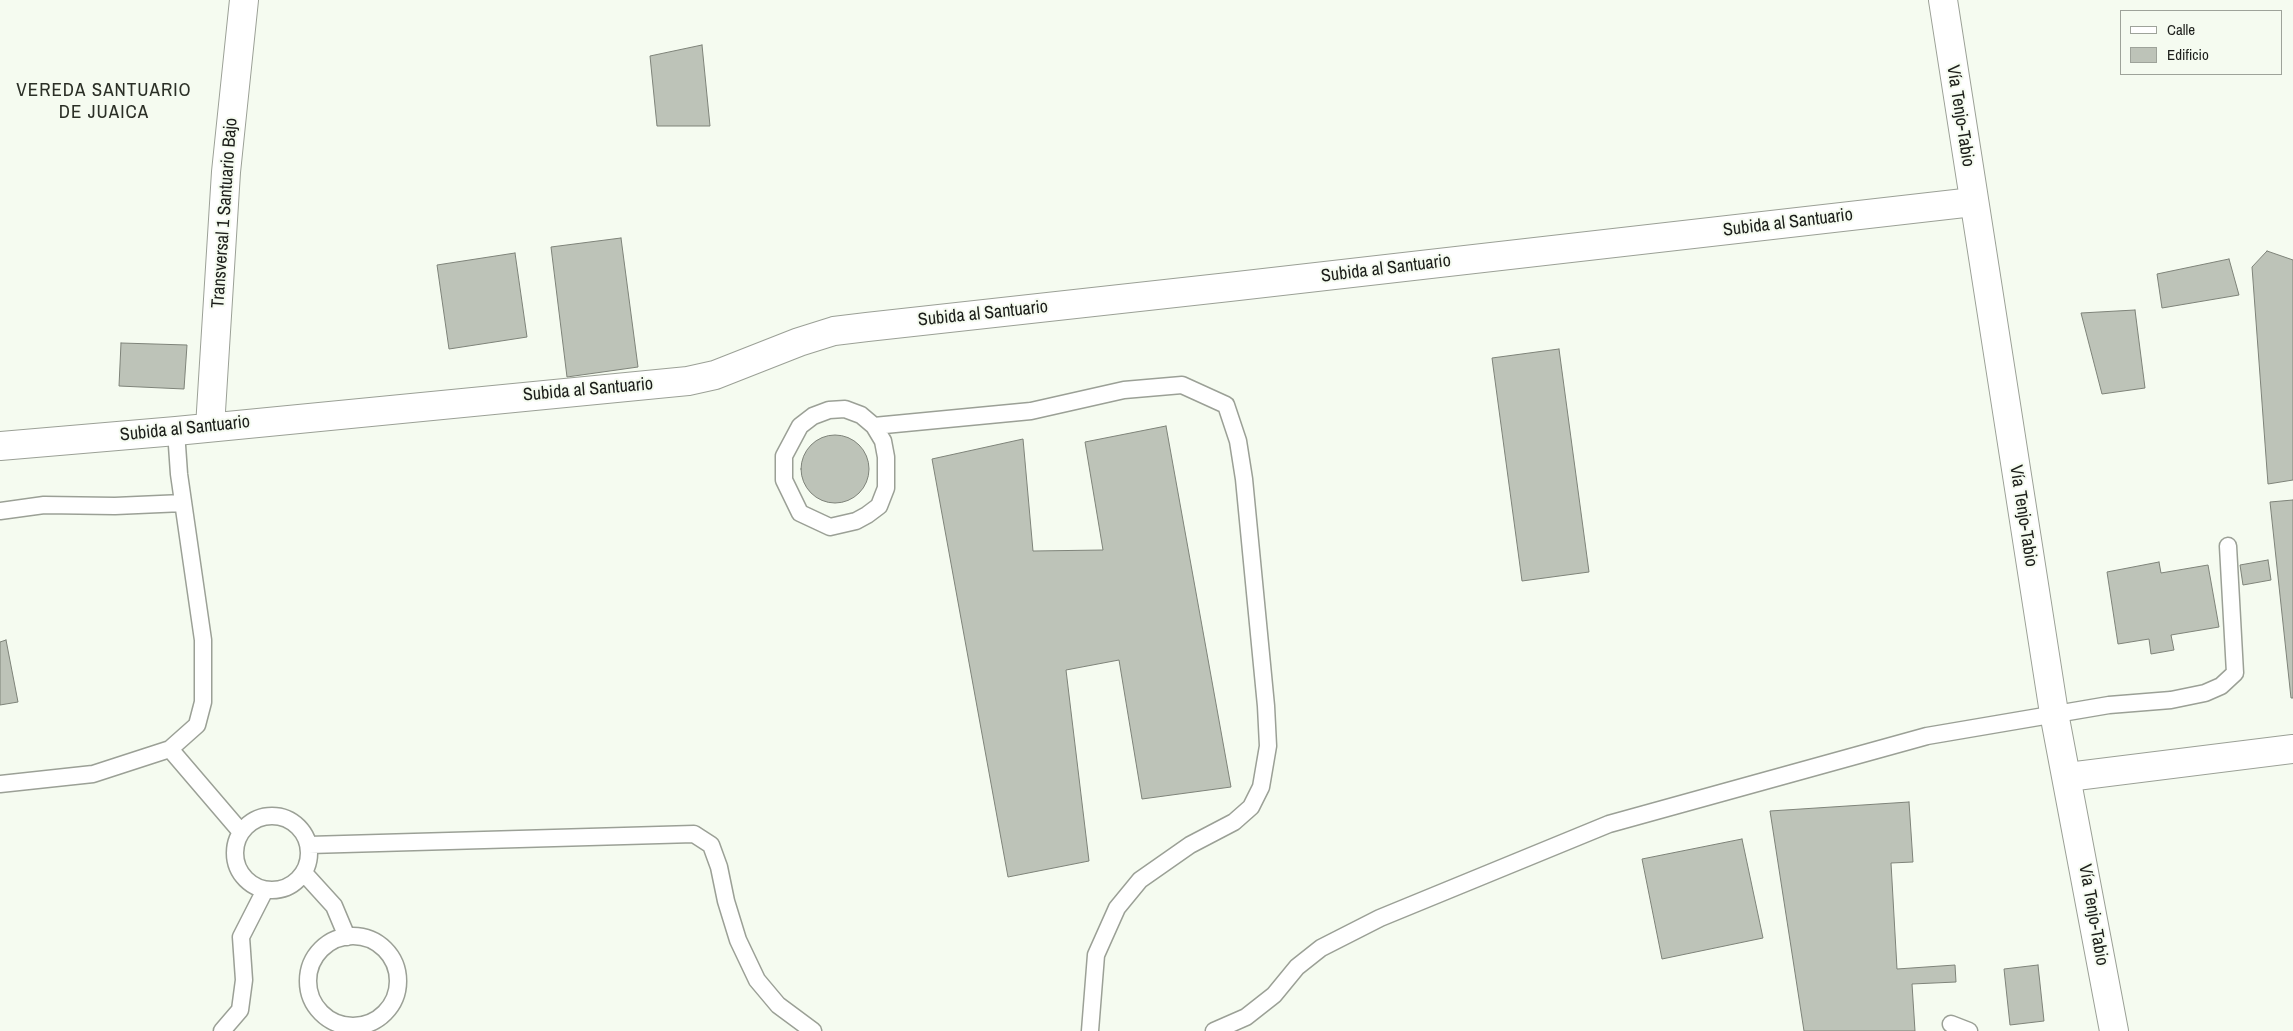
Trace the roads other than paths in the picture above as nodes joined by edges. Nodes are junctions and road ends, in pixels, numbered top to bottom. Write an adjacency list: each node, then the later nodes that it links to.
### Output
1 (244, 0): 5 (street, Transversal 1 Santuario Bajo)
2 (1943, 0): 3 (street, Vía Tenjo-Tabio)
3 (1973, 202): 5 (street, Subida al Santuario); 11 (street, Vía Tenjo-Tabio)
4 (874, 426): 4 (lane); 25 (lane)
5 (210, 427): 6 (street, Subida al Santuario)
6 (176, 431): 7 (street, Subida al Santuario); 8 (lane)
7 (0, 446)
8 (183, 503): 9 (lane); 12 (lane)
9 (0, 511)
10 (2228, 546): 11 (lane)
11 (2054, 713): 14 (street, Vía Tenjo-Tabio); 26 (lane)
12 (170, 749): 15 (lane); 16 (lane)
13 (2293, 749): 14 (street)
14 (2068, 776): 28 (street, Vía Tenjo-Tabio)
15 (0, 784)
16 (241, 832): 17 (lane); 19 (lane)
17 (309, 845): 18 (lane); 24 (lane)
18 (304, 873): 19 (lane); 20 (lane)
19 (265, 890): 23 (lane)
20 (347, 937): 22 (lane); 22 (lane)
21 (1951, 1024): 27 (lane)
22 (376, 1026)
23 (222, 1031)
24 (813, 1031)
25 (1090, 1031)
26 (1214, 1031)
27 (1969, 1031)
28 (2114, 1031)

